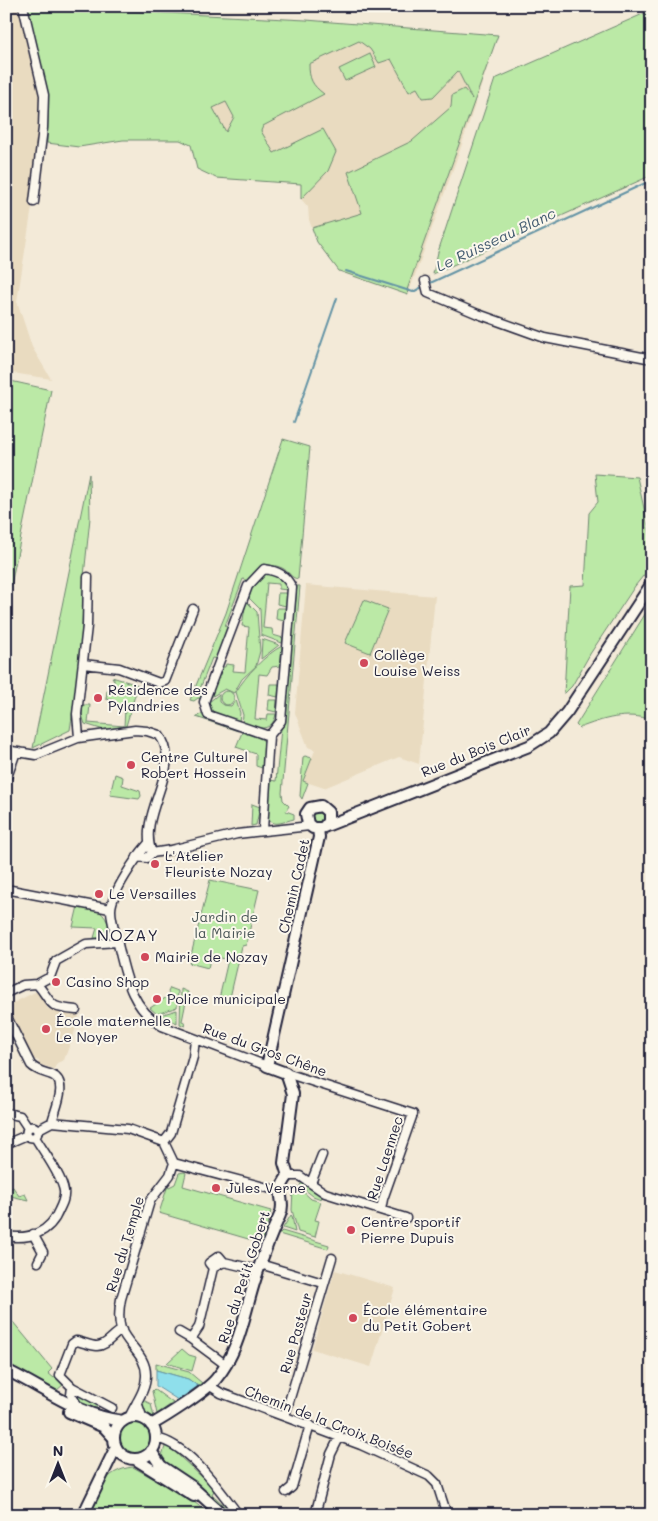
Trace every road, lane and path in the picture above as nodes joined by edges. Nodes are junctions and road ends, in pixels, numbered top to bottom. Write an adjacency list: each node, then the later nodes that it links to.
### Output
1 (23, 6): 2 (street)
2 (34, 202)
3 (425, 281): 4 (street)
4 (652, 359)
5 (88, 577): 8 (street)
6 (652, 583): 17 (street, Rue du Bois Clair)
7 (192, 609): 8 (street)
8 (83, 664): 10 (street)
9 (269, 736): 9 (street); 19 (street)
10 (80, 737): 12 (street); 20 (street)
11 (6, 750): 12 (street)
12 (16, 752): 14 (street)
13 (6, 756): 14 (street)
14 (12, 764): 15 (street)
15 (6, 780)
16 (329, 814): 17 (street, Rue du Bois Clair); 18 (street, Chemin Cadet); 18 (street, Rue du Bois Clair)
17 (353, 814): 18 (street, Rue du Bois Clair)
18 (315, 825): 19 (street, Rue du Bois Clair); 31 (street, Chemin Cadet)
19 (263, 830): 21 (street, Rue du Bois Clair)
20 (148, 844): 21 (street); 22 (street)
21 (152, 853): 22 (street, Rue du Bois Clair)
22 (137, 857): 24 (street)
23 (6, 889): 24 (street)
24 (110, 909): 25 (street)
25 (118, 942): 26 (street); 30 (street, Rue du Gros Chêne)
26 (37, 984): 27 (street); 28 (street)
27 (6, 993)
28 (76, 1010)
29 (6, 1015): 35 (street)
30 (195, 1040): 31 (street, Rue du Gros Chêne); 37 (street)
31 (268, 1066): 32 (street, Rue du Gros Chêne)
32 (286, 1073): 34 (street, Rue du Gros Chêne); 41 (street)
33 (6, 1113): 36 (street)
34 (413, 1114): 44 (street, Rue Laennec)
35 (52, 1122): 36 (street); 37 (street)
36 (32, 1133): 38 (street); 46 (street)
37 (164, 1142): 40 (street)
38 (6, 1144)
39 (322, 1154): 42 (street)
40 (174, 1163): 43 (street); 52 (street, Rue du Temple)
41 (288, 1176): 42 (street, Rue Laennec); 43 (street)
42 (311, 1183): 44 (street, Rue Laennec)
43 (279, 1191): 50 (street, Rue du Petit Gobert)
44 (381, 1210): 45 (street, Rue Laennec)
45 (406, 1218)
46 (33, 1234): 47 (street); 49 (street)
47 (6, 1236)
48 (332, 1258): 51 (street, Rue Pasteur)
49 (38, 1262)
50 (259, 1267): 51 (street); 54 (street); 55 (street, Rue du Petit Gobert)
51 (323, 1283): 62 (street, Rue Pasteur)
52 (122, 1330): 58 (street); 59 (street)
53 (179, 1332): 54 (street)
54 (191, 1339): 55 (street)
55 (226, 1365): 57 (street, Rue du Petit Gobert)
56 (6, 1372): 61 (street); 68 (street)
57 (210, 1386): 62 (street, Chemin de la Croix Boisée); 64 (street, Rue du Petit Gobert)
58 (72, 1387): 60 (street); 61 (street)
59 (137, 1402): 63 (street); 64 (street)
60 (112, 1408)
61 (88, 1414): 63 (street)
62 (285, 1415): 65 (street, Chemin de la Croix Boisée)
63 (126, 1420): 64 (street); 68 (street)
64 (147, 1422): 67 (street)
65 (310, 1425): 66 (street, Chemin de la Croix Boisée); 72 (street)
66 (340, 1436): 76 (street); 77 (street, Chemin de la Croix Boisée)
67 (156, 1438): 69 (street); 74 (street)
68 (115, 1442): 70 (street); 71 (street)
69 (151, 1451): 70 (street); 73 (street)
70 (131, 1458): 71 (street); 73 (street)
71 (107, 1466): 75 (street)
72 (286, 1492)
73 (220, 1512)
74 (238, 1514)
75 (83, 1515)
76 (315, 1515)
77 (448, 1515)

